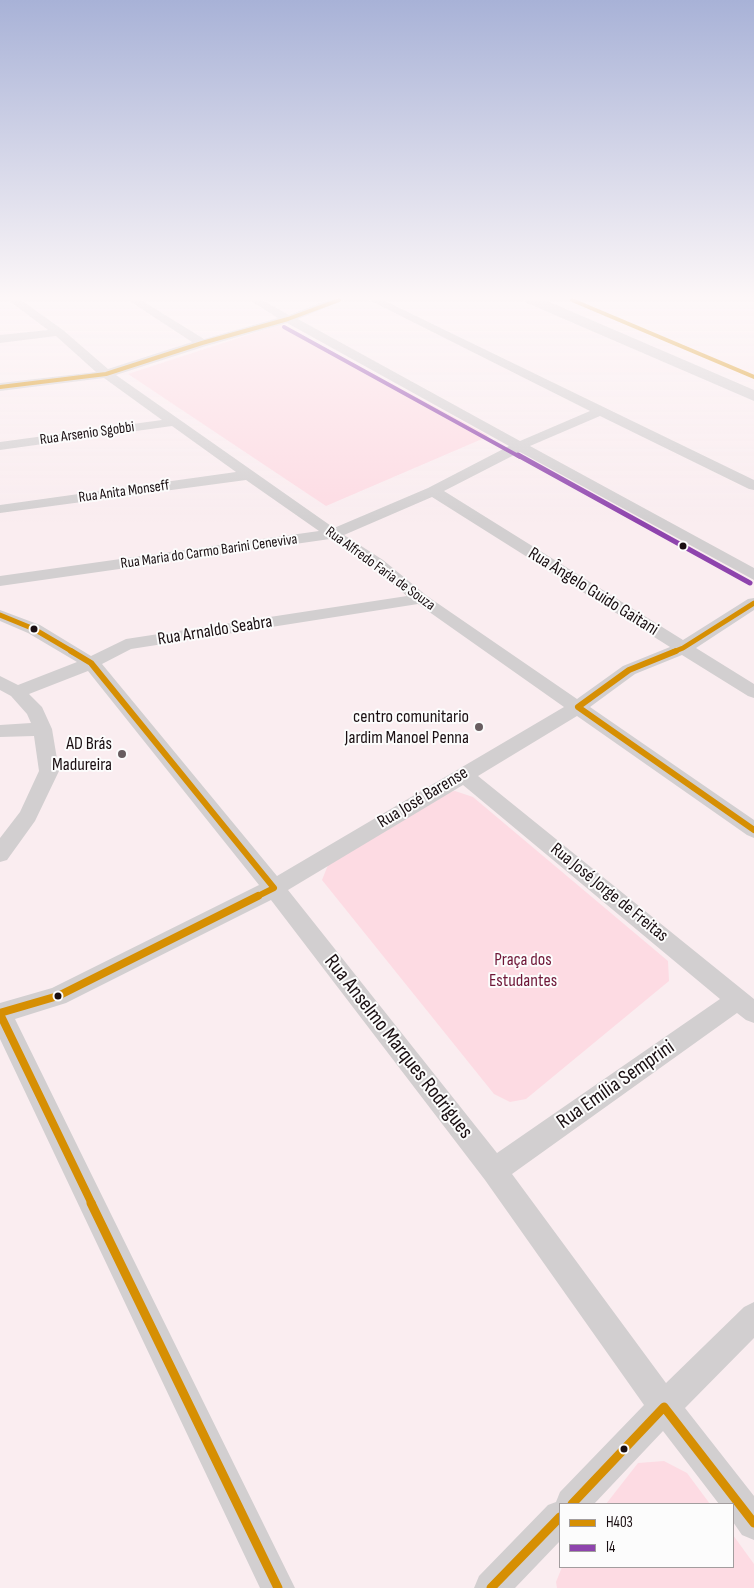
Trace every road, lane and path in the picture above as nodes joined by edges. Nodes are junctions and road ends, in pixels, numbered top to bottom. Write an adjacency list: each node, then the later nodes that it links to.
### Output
1 (106, 374): 5 (street); 8 (street, Rua Alfredo Faria de Souza)
2 (389, 374): 10 (street)
3 (528, 374): 7 (street)
4 (703, 374): 6 (main road)
5 (0, 387)
6 (754, 396)
7 (602, 410): 10 (street, Rua Maria do Carmo Barini Ceneviva); 12 (street)
8 (174, 422): 9 (street, Rua Arsenio Sgobbi); 11 (street, Rua Alfredo Faria de Souza)
9 (0, 446)
10 (520, 446): 13 (street, Rua Maria do Carmo Barini Ceneviva); 16 (street)
11 (248, 475): 14 (street, Rua Anita Monseff); 15 (street, Rua Alfredo Faria de Souza)
12 (754, 486)
13 (433, 491): 15 (street, Rua Maria do Carmo Barini Ceneviva); 21 (street, Rua Ângelo Guido Gaitani)
14 (0, 509)
15 (333, 534): 17 (street, Rua Maria do Carmo Barini Ceneviva); 18 (street, Rua Alfredo Faria de Souza)
16 (754, 575)
17 (0, 581)
18 (421, 600): 22 (street, Rua Arnaldo Seabra); 25 (street, Rua Alfredo Faria de Souza)
19 (754, 603): 21 (street, Rua José Barense)
20 (0, 615): 22 (street, Rua Anselmo Marques Rodrigues)
21 (683, 648): 24 (street, Rua Ângelo Guido Gaitani); 25 (street, Rua José Barense)
22 (91, 663): 23 (street, Rua Arnaldo Seabra); 31 (street, Rua Anselmo Marques Rodrigues)
23 (8, 687): 26 (street)
24 (754, 692)
25 (578, 707): 28 (street, Rua José Barense); 29 (street, Rua Alfredo Faria de Souza)
26 (44, 729): 27 (street); 30 (street)
27 (0, 732)
28 (463, 774): 31 (street, Rua José Barense); 32 (street, Rua José Jorge de Freitas)
29 (754, 830)
30 (0, 854)
31 (274, 888): 33 (street, Rua José Barense); 34 (street, Rua Anselmo Marques Rodrigues)
32 (746, 1006): 34 (street, Rua Emília Semprini)
33 (0, 1013): 41 (street)
34 (494, 1171): 36 (street, Rua Anselmo Marques Rodrigues)
35 (754, 1317): 36 (street)
36 (664, 1407): 37 (street); 39 (street, Rua Anselmo Marques Rodrigues)
37 (573, 1503)
38 (559, 1518): 40 (street)
39 (754, 1524)
40 (493, 1587)
41 (278, 1588)

